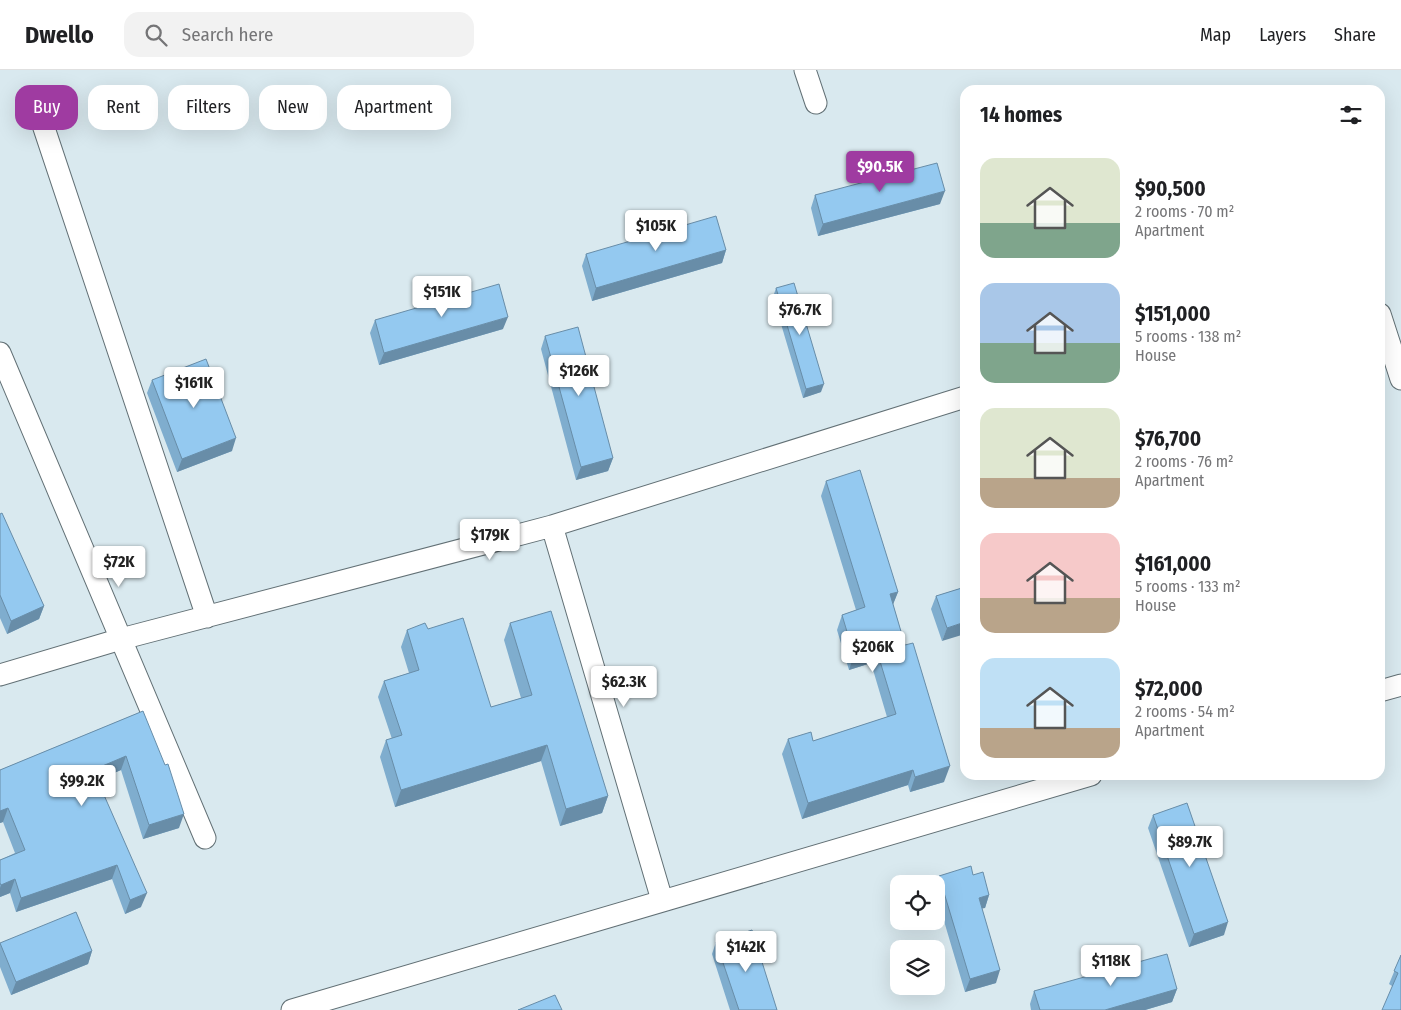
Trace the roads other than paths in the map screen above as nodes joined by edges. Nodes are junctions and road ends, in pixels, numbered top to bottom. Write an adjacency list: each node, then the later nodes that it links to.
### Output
1 (806, 70): 2 (street)
2 (816, 103)
3 (45, 130): 9 (street)
4 (1385, 329): 6 (street)
5 (0, 353): 10 (street)
6 (1401, 379)
7 (960, 399): 8 (street)
8 (552, 526): 9 (street); 16 (street)
9 (207, 617): 10 (street)
10 (121, 639): 11 (street); 15 (street)
11 (0, 675)
12 (1401, 685): 13 (street)
13 (1385, 690)
14 (1074, 780): 16 (street)
15 (205, 838)
16 (662, 900): 17 (street)
17 (292, 1010)

